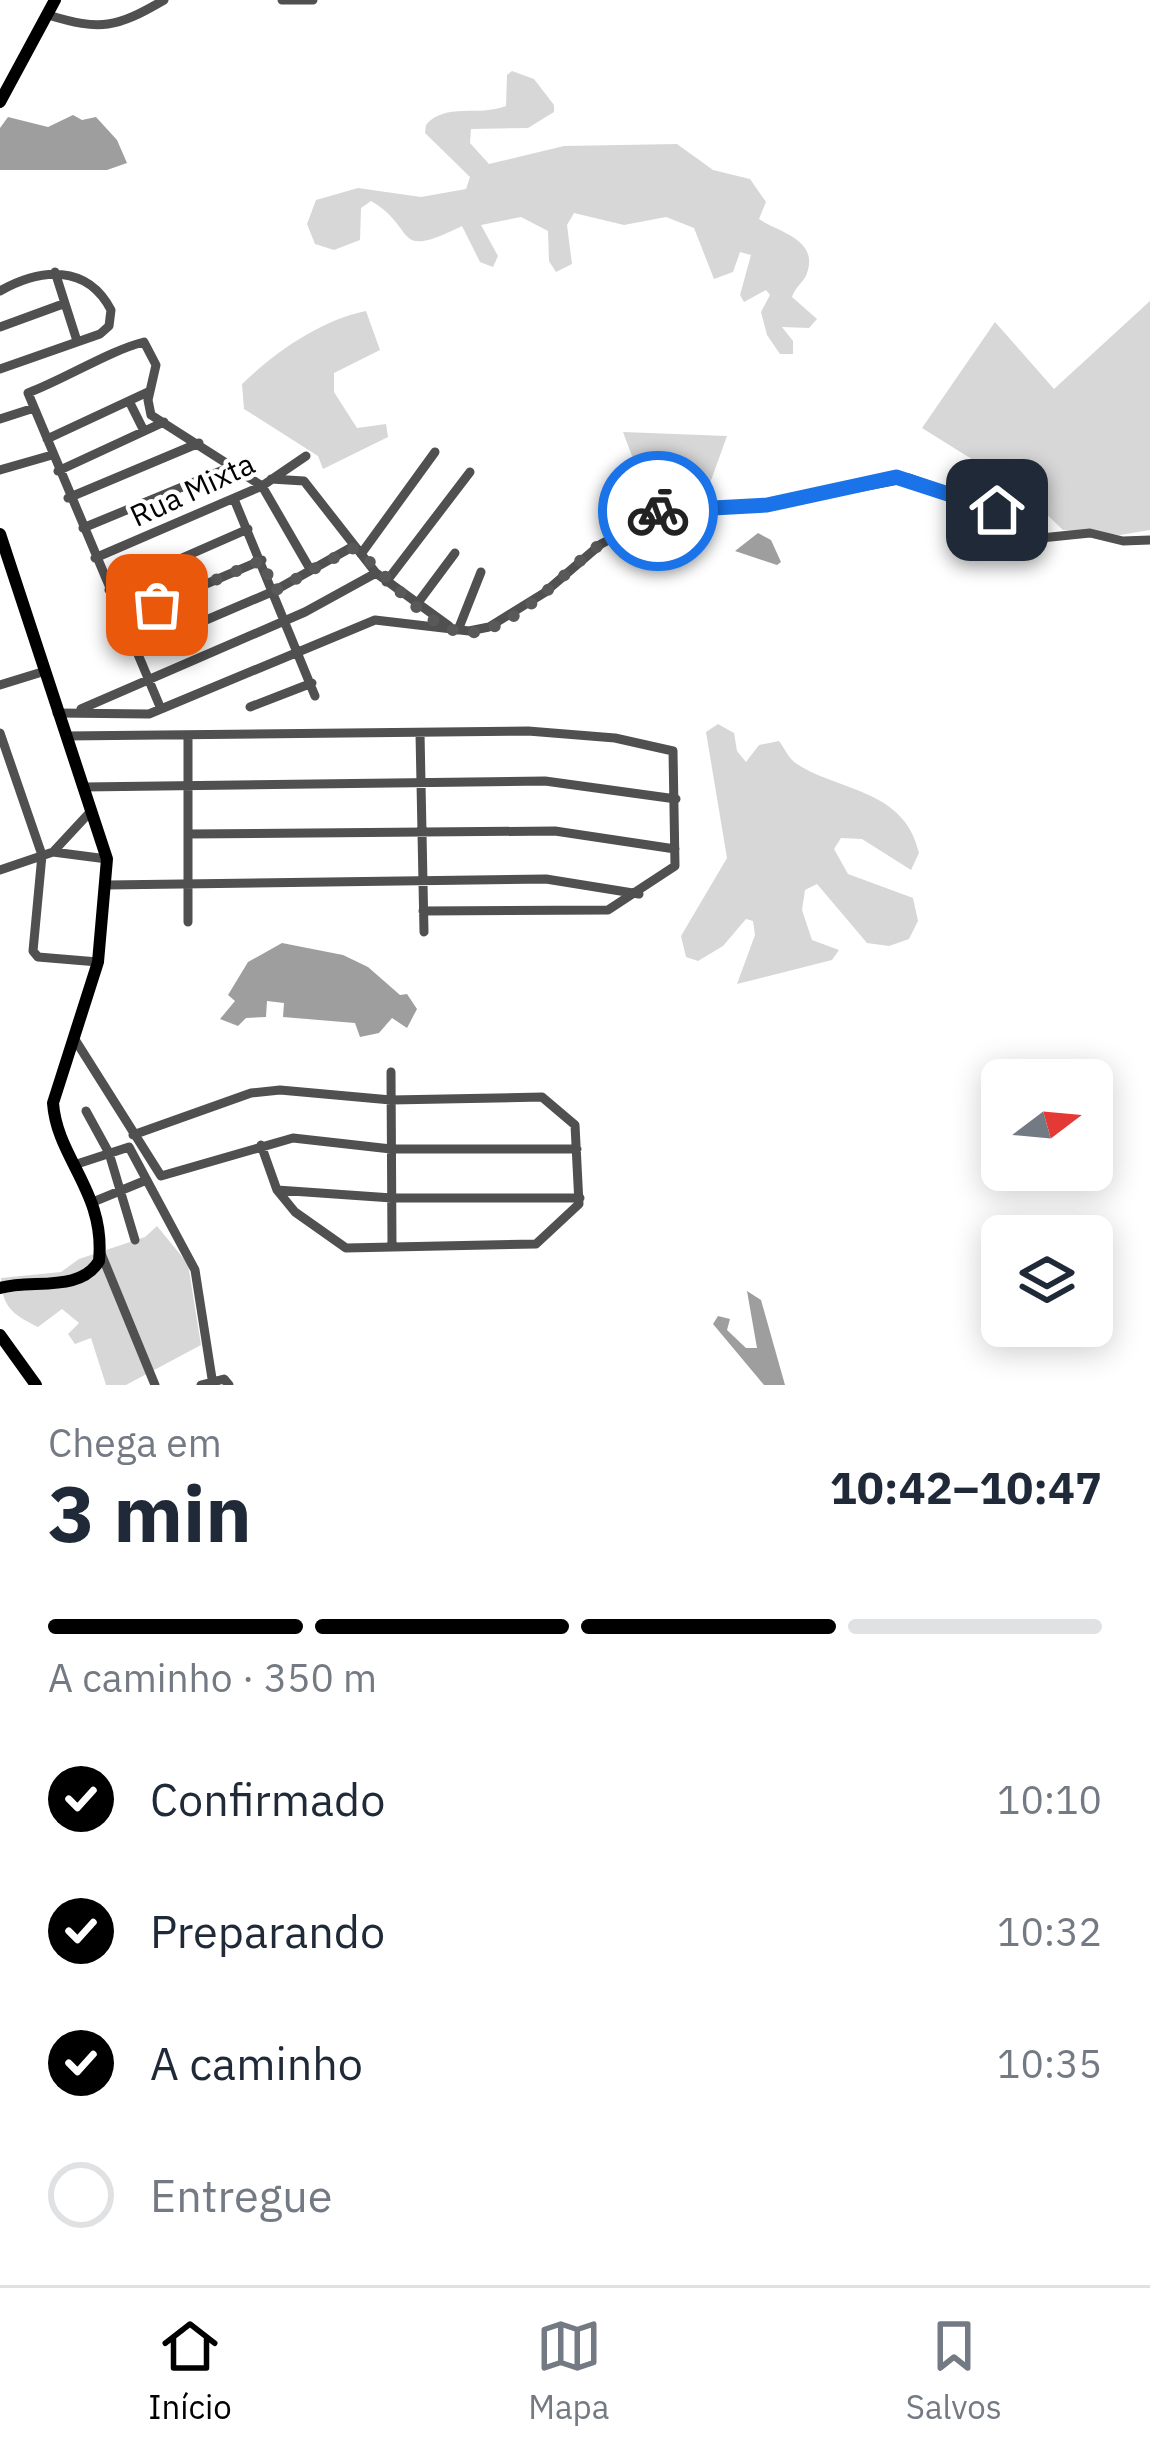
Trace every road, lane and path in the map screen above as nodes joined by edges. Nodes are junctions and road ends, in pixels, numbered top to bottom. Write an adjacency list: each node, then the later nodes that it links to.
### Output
1 (56, 0): 5 (main road)
2 (164, 0): 5 (street)
3 (282, 0): 4 (street)
4 (313, 0)
5 (48, 15): 6 (main road)
6 (0, 102)
7 (55, 272): 8 (street); 9 (street); 11 (street)
8 (0, 291)
9 (63, 304): 10 (street); 11 (street)
10 (0, 327)
11 (77, 341): 12 (street)
12 (0, 369)
13 (150, 391): 14 (street); 15 (street); 17 (street)
14 (129, 401): 18 (street); 19 (street)
15 (34, 408): 16 (street); 19 (street)
16 (0, 419)
17 (164, 422): 18 (street); 20 (street)
18 (144, 431): 26 (street)
19 (47, 439): 22 (street)
20 (199, 443): 24 (street); 29 (street)
21 (435, 452): 35 (street)
22 (52, 455): 25 (street); 26 (street)
23 (306, 456): 28 (street, Rua Mixta)
24 (236, 466): 28 (street); 31 (street)
25 (0, 470)
26 (58, 471): 29 (street)
27 (470, 472): 42 (street)
28 (267, 483): 30 (street, Rua Mixta); 35 (street); 39 (street)
29 (68, 498): 31 (street)
30 (234, 499): 32 (street); 37 (street, Rua Mixta)
31 (83, 528): 37 (street)
32 (248, 529): 38 (street); 43 (street)
33 (0, 534): 51 (main road)
34 (1150, 540): 48 (street)
35 (357, 550): 39 (street); 41 (street)
36 (455, 553): 45 (street)
37 (95, 558): 43 (street)
38 (262, 560): 44 (street); 46 (street)
39 (310, 569): 44 (street)
40 (482, 572): 48 (street)
41 (376, 573): 42 (street); 47 (street)
42 (386, 582): 45 (street)
43 (109, 590): 46 (street)
44 (274, 591): 47 (street); 49 (street)
45 (417, 604): 48 (street)
46 (122, 620): 49 (street)
47 (287, 620): 50 (street); 52 (street)
48 (455, 630): 50 (street)
49 (136, 650): 52 (street)
50 (299, 651): 53 (street); 57 (street)
51 (43, 672): 54 (street); 59 (main road)
52 (148, 680): 57 (street); 58 (street)
53 (312, 683): 55 (street); 56 (street)
54 (0, 685)
55 (315, 696)
56 (250, 706)
57 (161, 709): 58 (street)
58 (76, 711): 59 (street)
59 (57, 713): 63 (main road)
60 (0, 733): 72 (street)
61 (420, 733): 62 (street); 64 (street); 67 (street)
62 (188, 735): 63 (street); 65 (street)
63 (65, 736): 66 (main road)
64 (421, 783): 65 (street); 67 (street); 69 (street)
65 (188, 784): 66 (street); 70 (street)
66 (84, 787): 68 (main road)
67 (676, 799): 71 (street)
68 (92, 810): 72 (street); 73 (main road)
69 (422, 830): 70 (street); 71 (street); 75 (street)
70 (188, 834): 76 (street)
71 (675, 850): 78 (street)
72 (47, 853): 73 (street); 74 (street); 82 (street)
73 (107, 859): 77 (main road)
74 (0, 870)
75 (422, 879): 76 (street); 78 (street); 79 (street)
76 (188, 884): 77 (street); 80 (street)
77 (107, 885): 82 (main road)
78 (639, 894): 79 (street)
79 (423, 911): 81 (street)
80 (188, 922)
81 (424, 932)
82 (98, 962): 83 (main road)
83 (74, 1038): 87 (street); 92 (main road)
84 (392, 1072): 85 (street)
85 (392, 1100): 87 (street); 89 (street); 90 (street)
86 (86, 1111): 91 (street)
87 (133, 1135): 88 (street)
88 (261, 1144): 89 (street); 95 (street)
89 (391, 1149): 90 (street); 96 (street)
90 (577, 1149): 97 (street)
91 (110, 1154): 92 (street); 93 (street); 94 (street)
92 (77, 1164): 98 (main road)
93 (144, 1181): 94 (street); 104 (street)
94 (122, 1190): 98 (street); 99 (street)
95 (278, 1190): 96 (street); 100 (street)
96 (392, 1198): 97 (street); 100 (street)
97 (580, 1198): 100 (street)
98 (93, 1202): 101 (main road)
99 (135, 1240)
100 (392, 1247)
101 (100, 1251): 102 (main road); 106 (street)
102 (0, 1288)
103 (1, 1337): 105 (main road)
104 (209, 1384): 107 (street)
105 (36, 1385)
106 (155, 1385)
107 (229, 1385)

